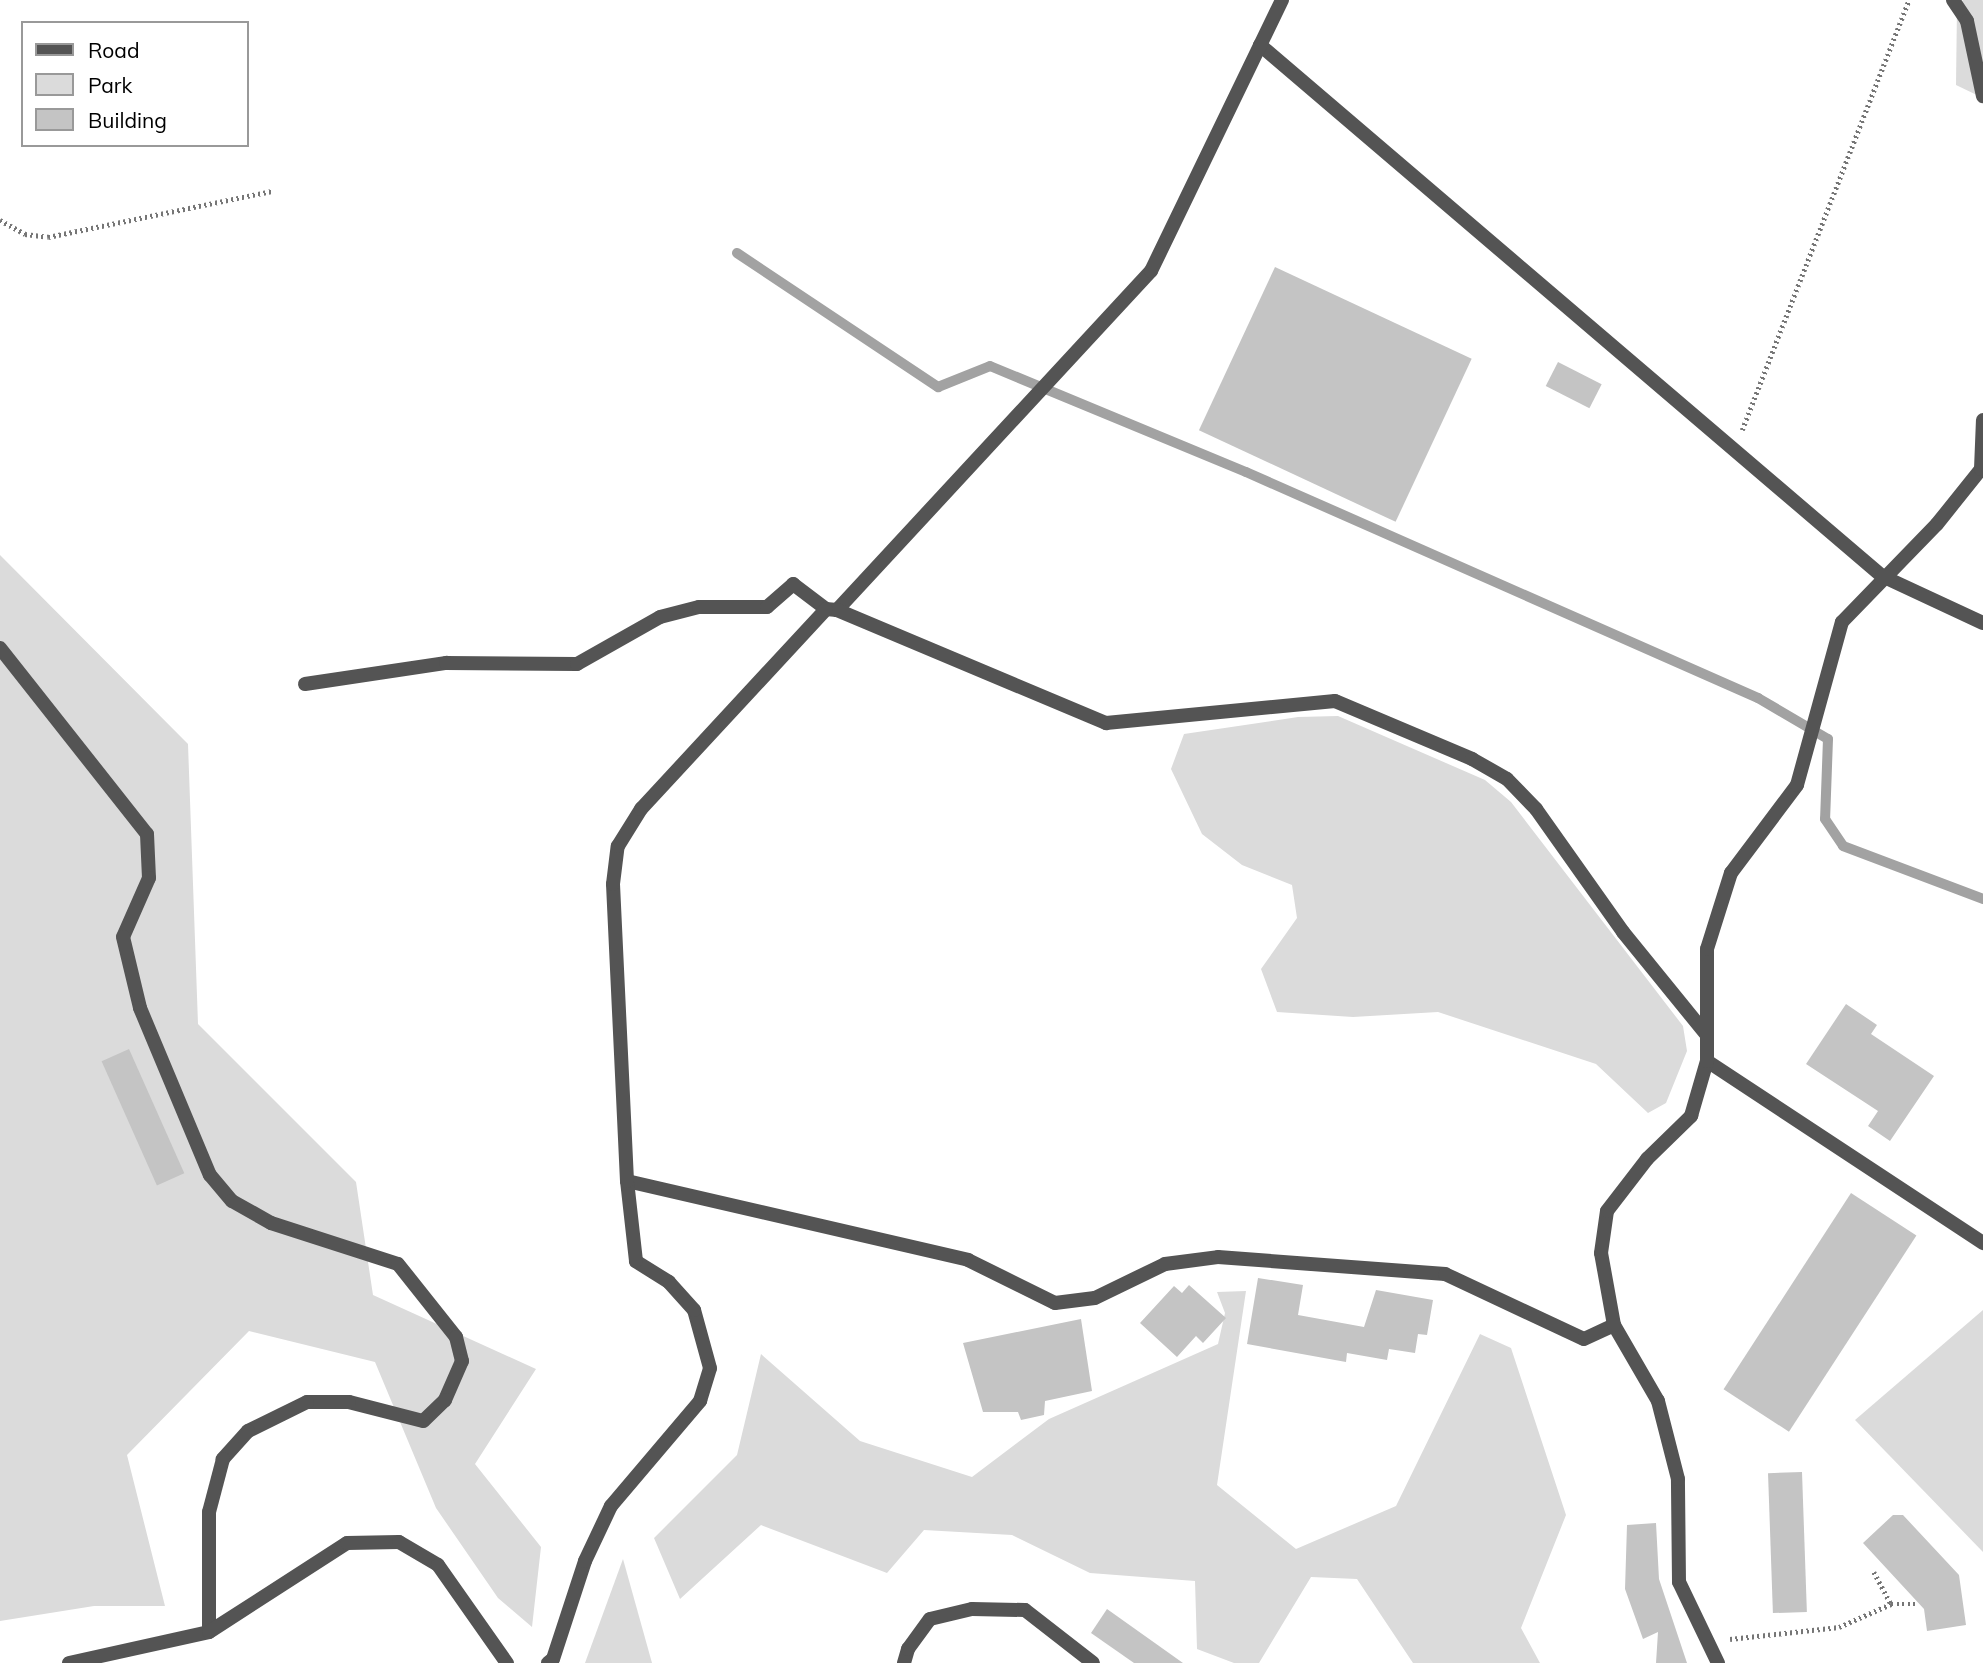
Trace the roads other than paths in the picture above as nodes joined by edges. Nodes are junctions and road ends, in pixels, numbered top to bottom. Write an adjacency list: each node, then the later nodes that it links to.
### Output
1 (1282, 0): 3 (street)
2 (1953, 0): 4 (street)
3 (1260, 44): 6 (street); 7 (street)
4 (1983, 96)
5 (1983, 420): 6 (street)
6 (1882, 576): 8 (street); 11 (street)
7 (831, 610): 10 (street); 11 (street); 13 (street)
8 (1983, 623)
9 (0, 648): 16 (street)
10 (305, 684)
11 (1705, 1033): 12 (street)
12 (1707, 1061): 14 (street); 15 (street)
13 (627, 1181): 15 (street); 19 (street)
14 (1983, 1243)
15 (1614, 1325): 22 (street)
16 (209, 1632): 17 (street); 18 (street)
17 (69, 1663)
18 (507, 1663)
19 (548, 1663)
20 (904, 1663): 21 (street)
21 (1093, 1663)
22 (1718, 1663)

